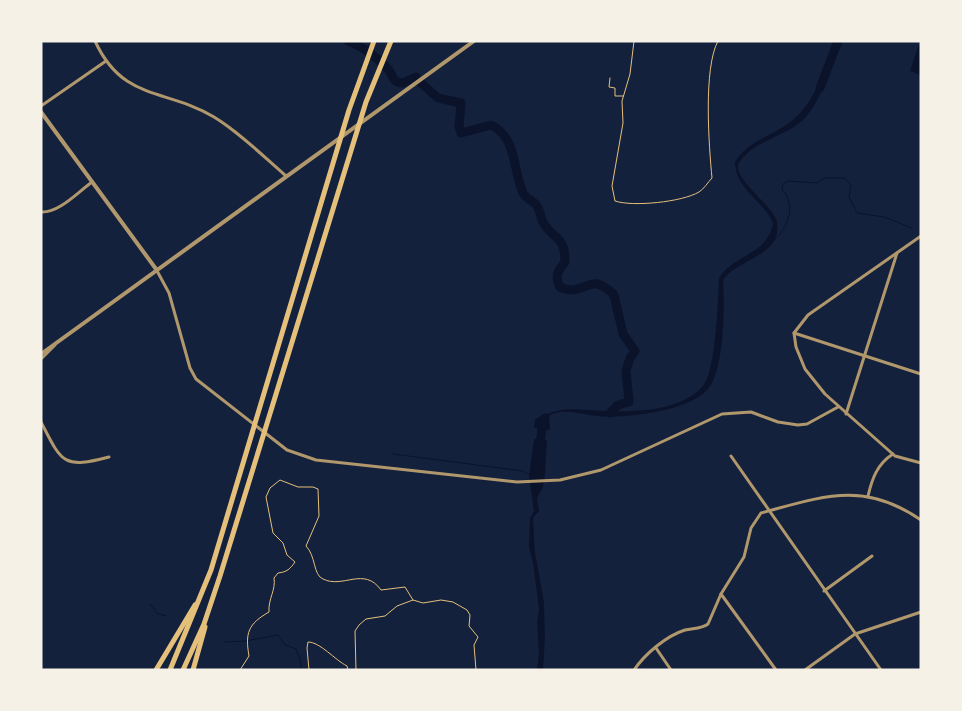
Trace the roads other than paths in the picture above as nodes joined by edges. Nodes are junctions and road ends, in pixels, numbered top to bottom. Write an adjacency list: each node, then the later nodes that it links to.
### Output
1 (95, 41): 5 (street)
2 (374, 41): 32 (highway)
3 (391, 41): 31 (highway)
4 (474, 41): 8 (street)
5 (106, 61): 6 (street); 8 (street)
6 (41, 106)
7 (41, 112): 9 (street)
8 (286, 176): 13 (street)
9 (92, 182): 10 (street); 13 (street)
10 (41, 212)
11 (921, 236): 12 (street)
12 (897, 252): 14 (street); 17 (street)
13 (156, 269): 15 (street); 20 (street)
14 (794, 333): 17 (street); 20 (street)
15 (56, 343): 16 (street); 18 (street)
16 (41, 354)
17 (865, 357): 19 (street); 21 (street)
18 (41, 359)
19 (921, 374)
20 (838, 407): 21 (street)
21 (846, 414): 23 (street)
22 (41, 422): 24 (street)
23 (893, 454): 26 (street); 27 (street)
24 (109, 456)
25 (731, 456): 28 (street)
26 (921, 463)
27 (868, 496): 28 (street); 29 (street)
28 (770, 510): 33 (street); 34 (street)
29 (921, 520)
30 (872, 556): 33 (street)
31 (218, 581): 40 (highway); 41 (highway)
32 (204, 589): 38 (highway); 39 (highway)
33 (824, 590): 36 (street)
34 (721, 594): 37 (street); 44 (street)
35 (921, 612): 36 (street)
36 (855, 634): 45 (street); 46 (street)
37 (656, 648): 42 (street); 43 (street)
38 (156, 670)
39 (170, 670)
40 (184, 670)
41 (193, 670)
42 (634, 670)
43 (672, 670)
44 (776, 670)
45 (806, 670)
46 (881, 670)

